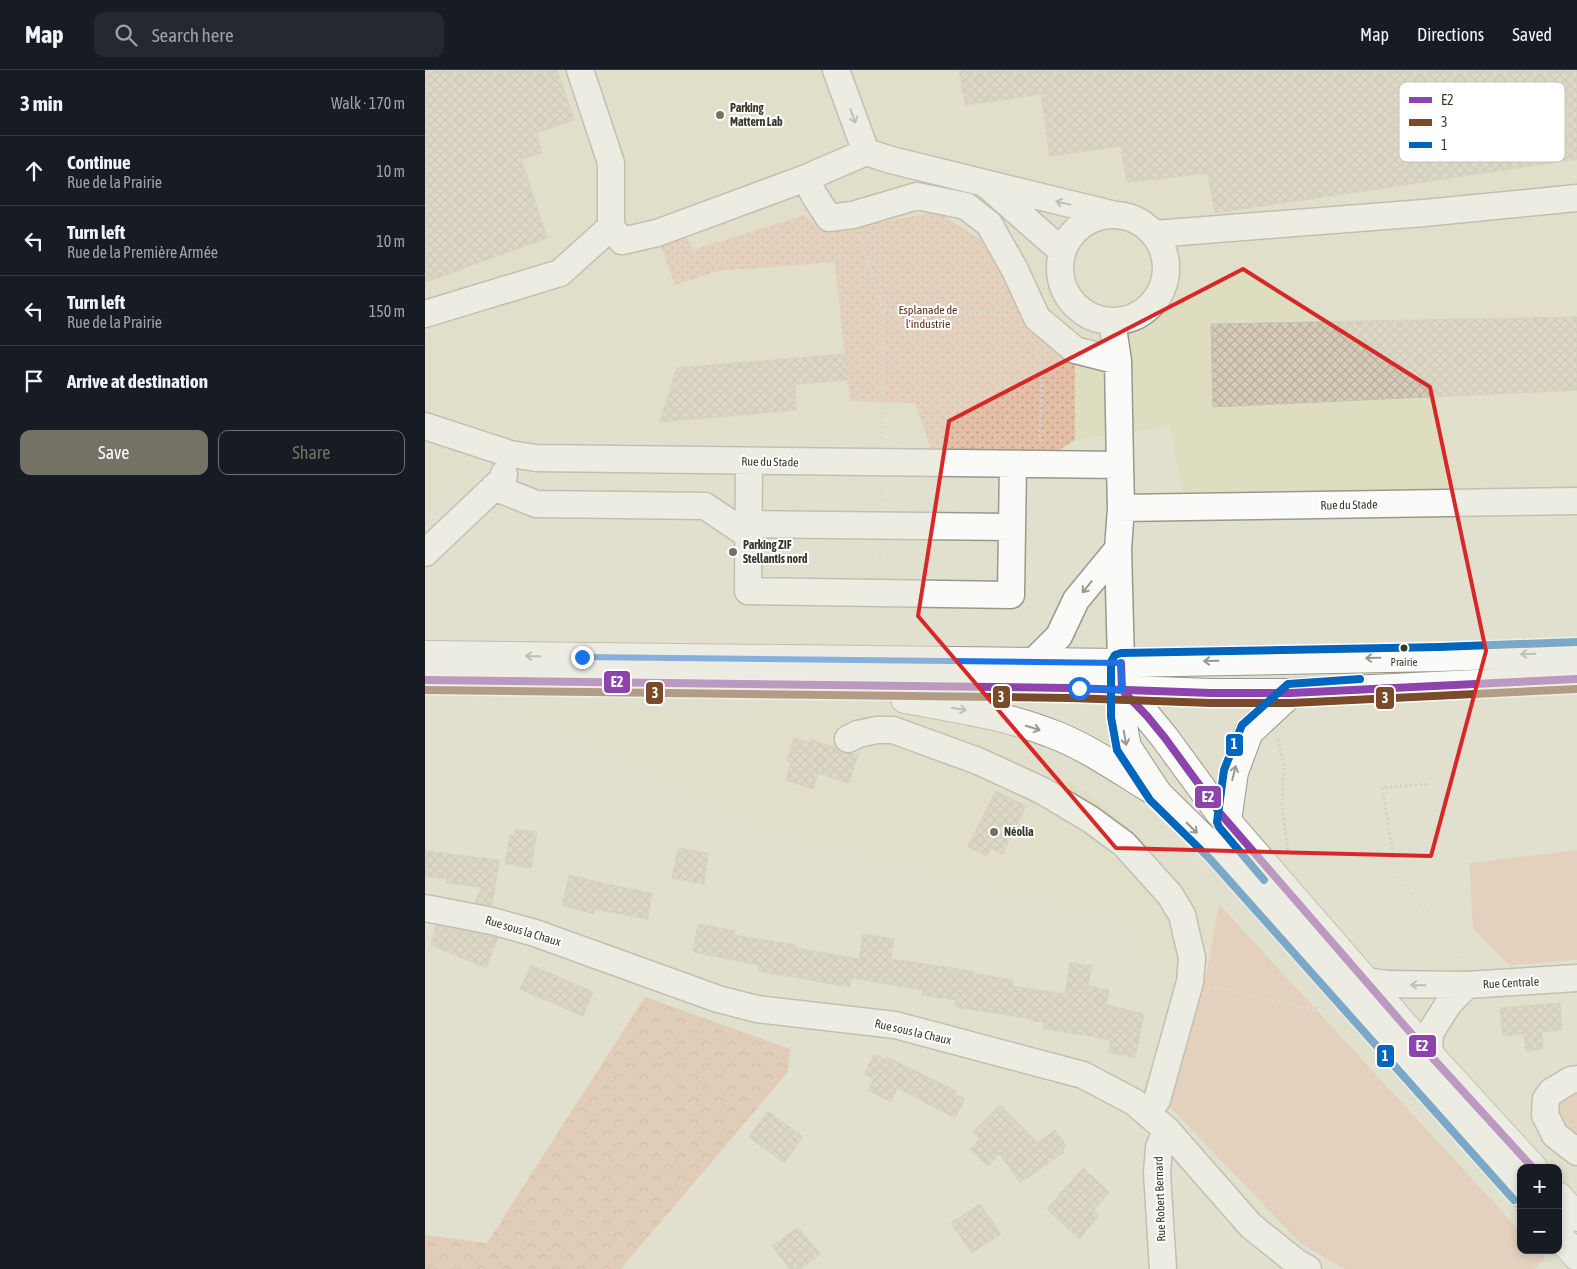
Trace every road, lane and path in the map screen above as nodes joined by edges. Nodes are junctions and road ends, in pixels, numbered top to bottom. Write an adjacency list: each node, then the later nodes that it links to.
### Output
1 (580, 70): 9 (street)
2 (836, 70): 3 (street, one-way to 3)
3 (866, 152): 4 (street); 5 (street)
4 (806, 178): 8 (street); 9 (street)
5 (986, 184): 7 (street, one-way to 5); 11 (street)
6 (1577, 198): 10 (street)
7 (1111, 214): 10 (street); 11 (street)
8 (853, 215): 12 (path); 17 (street)
9 (611, 227): 13 (street)
10 (1154, 234): 15 (street)
11 (1062, 251): 15 (street)
12 (883, 310): 14 (path); 19 (path)
13 (425, 314)
14 (1013, 318)
15 (1112, 321): 17 (street)
16 (1033, 344): 20 (path)
17 (1118, 361): 24 (street)
18 (425, 426): 21 (street, Rue du Stade)
19 (881, 442)
20 (1040, 444)
21 (511, 454): 22 (street, Rue du Stade); 25 (street)
22 (749, 462): 23 (street, Rue du Stade); 29 (street)
23 (1013, 464): 24 (street, Rue du Stade); 28 (street)
24 (1120, 465): 27 (street)
25 (494, 486): 29 (street); 31 (street)
26 (1577, 501): 27 (street, Rue du Stade)
27 (1121, 508): 30 (street)
28 (1012, 527): 29 (street); 29 (street)
29 (749, 529)
30 (1118, 549): 34 (street, one-way to 34); 35 (street)
31 (425, 553)
32 (1577, 652): 35 (main road, one-way to 35)
33 (425, 655): 36 (main road, one-way to 33)
34 (1033, 662): 35 (main road); 36 (main road)
35 (1121, 663): 40 (main road)
36 (578, 669): 37 (main road); 39 (main road)
37 (425, 680)
38 (1577, 680): 41 (main road)
39 (825, 685): 40 (main road); 44 (main road, one-way to 44)
40 (1122, 690): 41 (main road); 44 (main road, one-way to 44); 45 (main road)
41 (1291, 693): 45 (main road, one-way to 41)
42 (848, 739): 49 (street)
43 (1427, 784): 50 (path)
44 (1158, 794): 58 (main road, one-way to 58)
45 (1227, 821): 48 (main road)
46 (425, 908): 54 (street, Rue sous la Chaux)
47 (1577, 978): 50 (street, Rue Centrale)
48 (1365, 981): 50 (street, one-way to 48); 52 (main road)
49 (1190, 982): 51 (path); 54 (street)
50 (1467, 985): 52 (street, Rue Centrale)
51 (1315, 1010)
52 (1429, 1054): 57 (main road)
53 (1577, 1079): 56 (street)
54 (1147, 1112): 55 (street, Rue sous la Chaux)
55 (1167, 1130): 61 (street, Rue Robert Bernard); 62 (street, Rue sous la Chaux)
56 (1577, 1152)
57 (1529, 1164)
58 (1517, 1189)
59 (1562, 1239): 60 (main road)
60 (1577, 1256)
61 (1163, 1269)
62 (1308, 1269)

